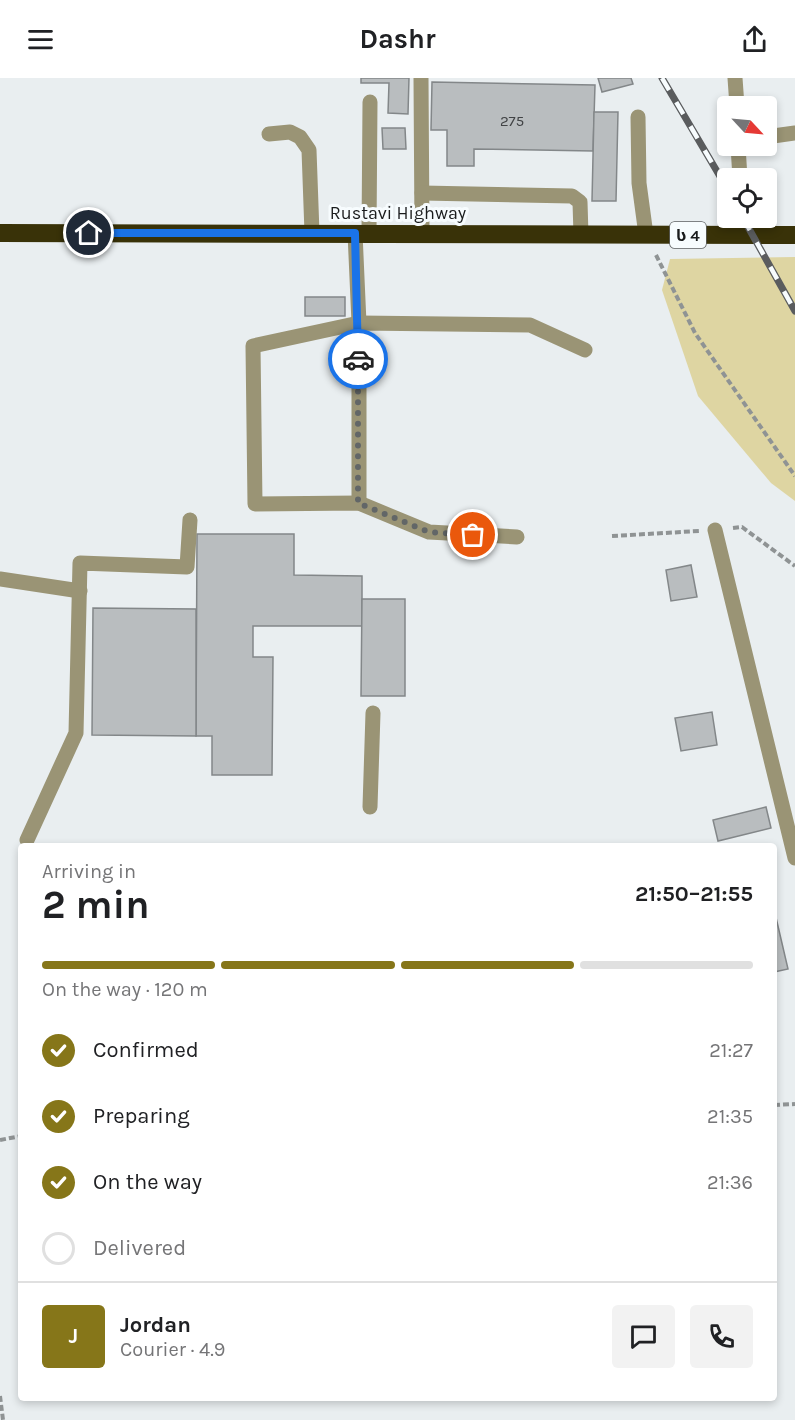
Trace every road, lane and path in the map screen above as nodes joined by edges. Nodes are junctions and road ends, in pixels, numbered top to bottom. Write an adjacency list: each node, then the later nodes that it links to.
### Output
1 (421, 78): 9 (street)
2 (735, 78): 3 (street)
3 (736, 96)
4 (370, 102): 14 (street)
5 (638, 117): 17 (street)
6 (795, 133): 8 (street)
7 (269, 134): 13 (street)
8 (777, 135)
9 (422, 193): 15 (street); 16 (street)
10 (721, 228): 17 (highway, Rustavi Highway / ს 4)
11 (754, 228): 18 (highway, Rustavi Highway / ს 4)
12 (0, 233): 13 (highway, Rustavi Highway / ს 4)
13 (312, 233): 14 (highway, Rustavi Highway / ს 4)
14 (362, 233): 15 (highway, Rustavi Highway / ს 4); 19 (street)
15 (423, 233): 16 (highway, Rustavi Highway / ს 4)
16 (580, 235): 17 (highway, Rustavi Highway / ს 4)
17 (646, 235): 21 (path)
18 (795, 235)
19 (358, 323): 20 (street); 22 (street); 22 (street)
20 (585, 350)
21 (795, 476)
22 (358, 503): 25 (street)
23 (190, 520): 27 (street)
24 (715, 530): 31 (street)
25 (517, 537)
26 (0, 579): 27 (street)
27 (80, 591): 30 (street)
28 (373, 713): 29 (street)
29 (370, 807)
30 (27, 840)
31 (795, 858)
32 (795, 1104): 33 (path)
33 (777, 1106)
34 (18, 1137): 35 (path)
35 (0, 1140)
36 (0, 1396): 37 (path)
37 (3, 1420)

